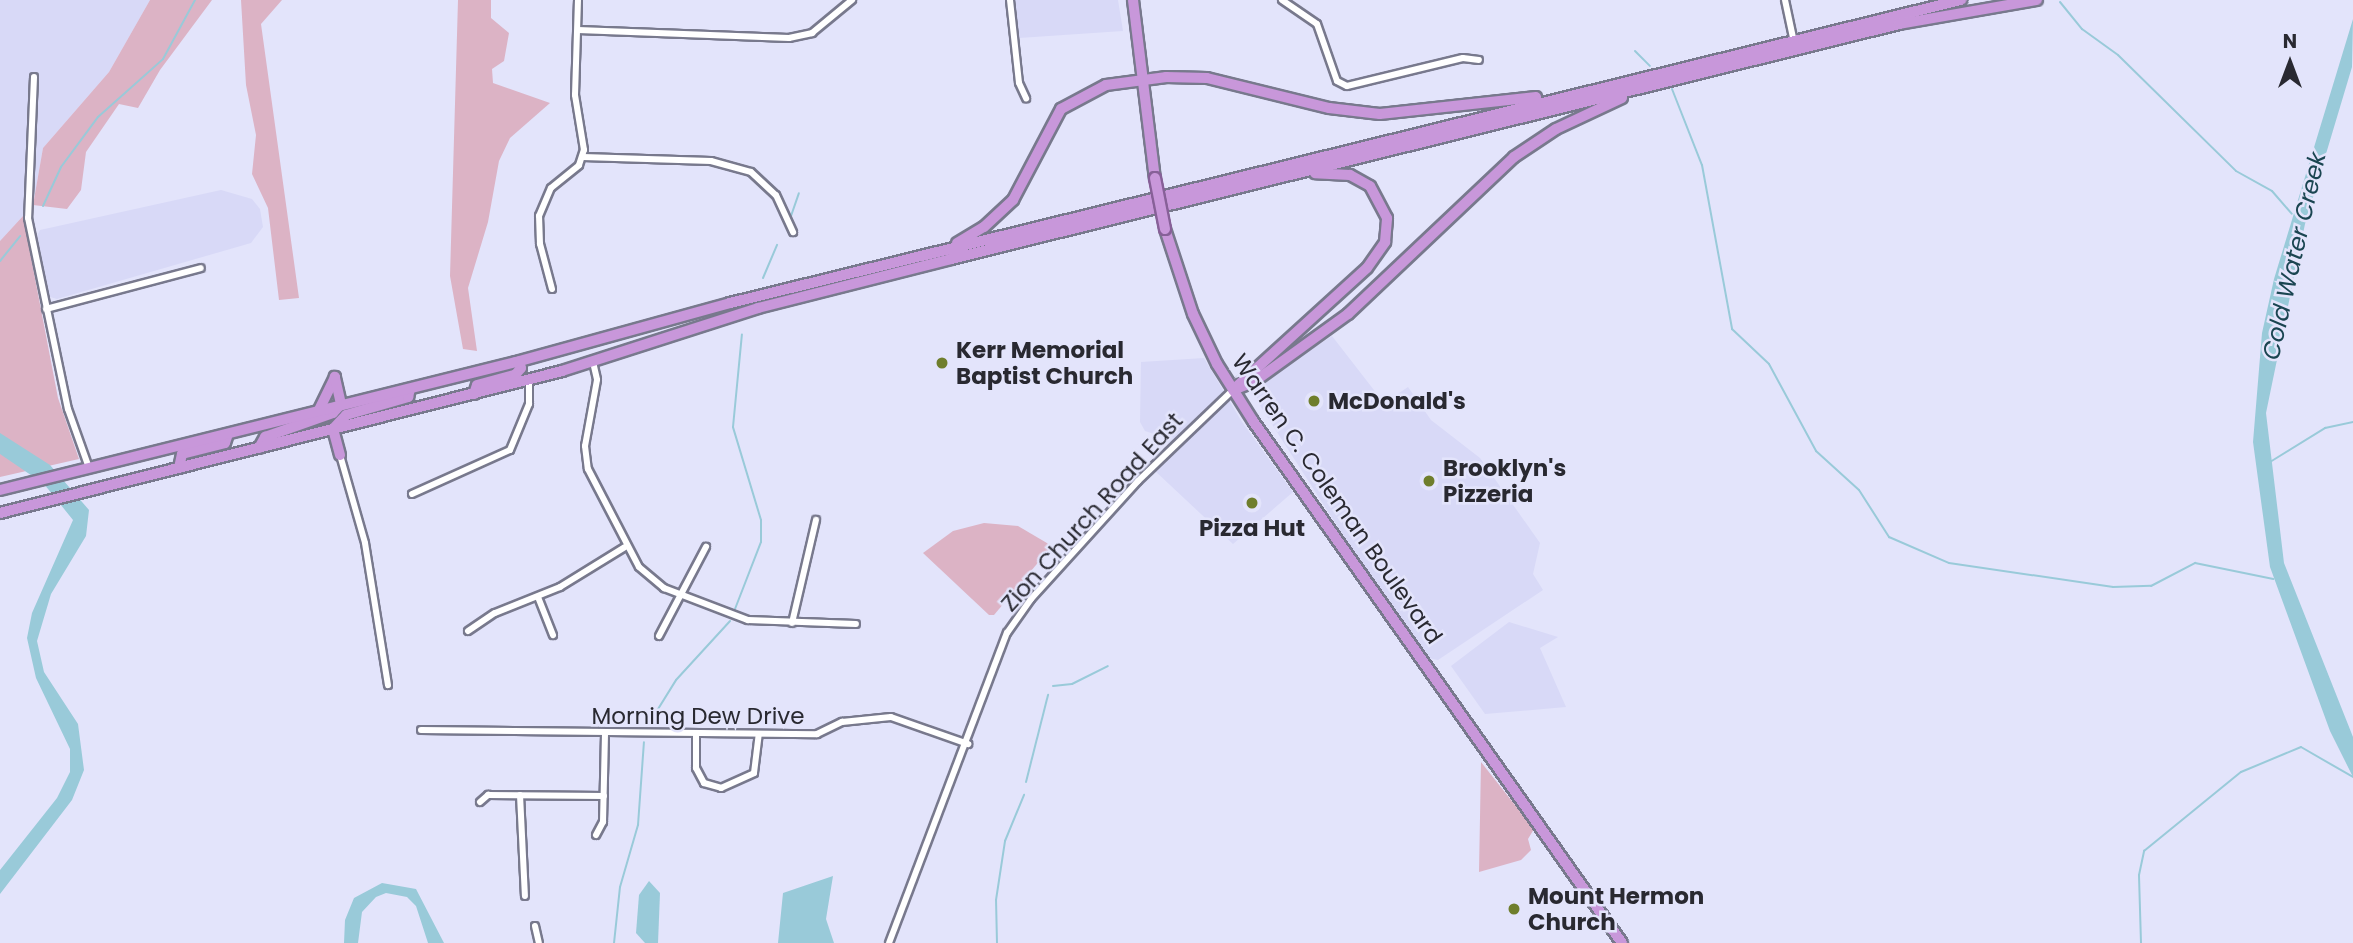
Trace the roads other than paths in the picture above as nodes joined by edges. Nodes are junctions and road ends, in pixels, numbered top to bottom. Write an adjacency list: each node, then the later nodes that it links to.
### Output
1 (578, 0): 9 (street)
2 (852, 0): 9 (street)
3 (1010, 0): 16 (street)
4 (1133, 0): 13 (highway, Warren C. Coleman Boulevard)
5 (1282, 0): 11 (street)
6 (1785, 0): 10 (street)
7 (1961, 0): 10 (highway)
8 (2037, 0): 14 (highway)
9 (578, 30): 17 (street)
10 (1793, 38): 15 (highway)
11 (1479, 60)
12 (34, 77): 23 (street)
13 (1143, 79): 15 (highway); 20 (highway); 28 (highway, Warren C. Coleman Boulevard, bridge)
14 (1656, 84): 18 (highway); 28 (highway)
15 (1584, 91): 20 (highway)
16 (1026, 98)
17 (583, 157): 19 (street); 22 (street)
18 (1290, 175): 25 (highway); 28 (highway)
19 (793, 232)
20 (942, 251): 24 (highway)
21 (201, 268): 23 (street)
22 (552, 289)
23 (46, 309): 37 (street)
24 (519, 361): 27 (highway); 29 (highway)
25 (593, 362): 26 (highway); 44 (street)
26 (529, 380): 29 (highway); 40 (street)
27 (410, 389): 30 (highway); 33 (highway)
28 (1233, 390): 57 (street, Zion Church Road East); 66 (highway, Warren C. Coleman Boulevard)
29 (474, 394): 32 (highway)
30 (341, 404): 31 (highway); 31 (highway); 35 (highway)
31 (318, 412): 34 (highway)
32 (350, 425): 33 (highway); 36 (highway)
33 (333, 429): 35 (highway); 36 (highway)
34 (228, 434): 37 (highway); 38 (highway)
35 (259, 448): 38 (highway)
36 (340, 455): 52 (street)
37 (89, 468): 39 (highway)
38 (179, 468): 41 (highway)
39 (3, 489)
40 (412, 494)
41 (0, 513)
42 (816, 520): 47 (street)
43 (706, 547): 45 (street)
44 (625, 548): 45 (street); 46 (street)
45 (680, 595): 47 (street); 51 (street)
46 (538, 597): 49 (street); 50 (street)
47 (792, 623): 48 (street)
48 (856, 624)
49 (468, 631)
50 (553, 635)
51 (659, 636)
52 (388, 685)
53 (421, 730): 54 (street, Morning Dew Drive)
54 (605, 733): 55 (street, Morning Dew Drive); 59 (street)
55 (696, 733): 56 (street, Morning Dew Drive); 56 (street)
56 (759, 734): 57 (street, Morning Dew Drive)
57 (968, 744): 65 (street, Zion Church Road East)
58 (520, 795): 59 (street); 60 (street); 62 (street)
59 (604, 796): 61 (street)
60 (480, 802)
61 (596, 835)
62 (526, 896)
63 (535, 926): 64 (street)
64 (539, 943)
65 (888, 943)
66 (1622, 943)

